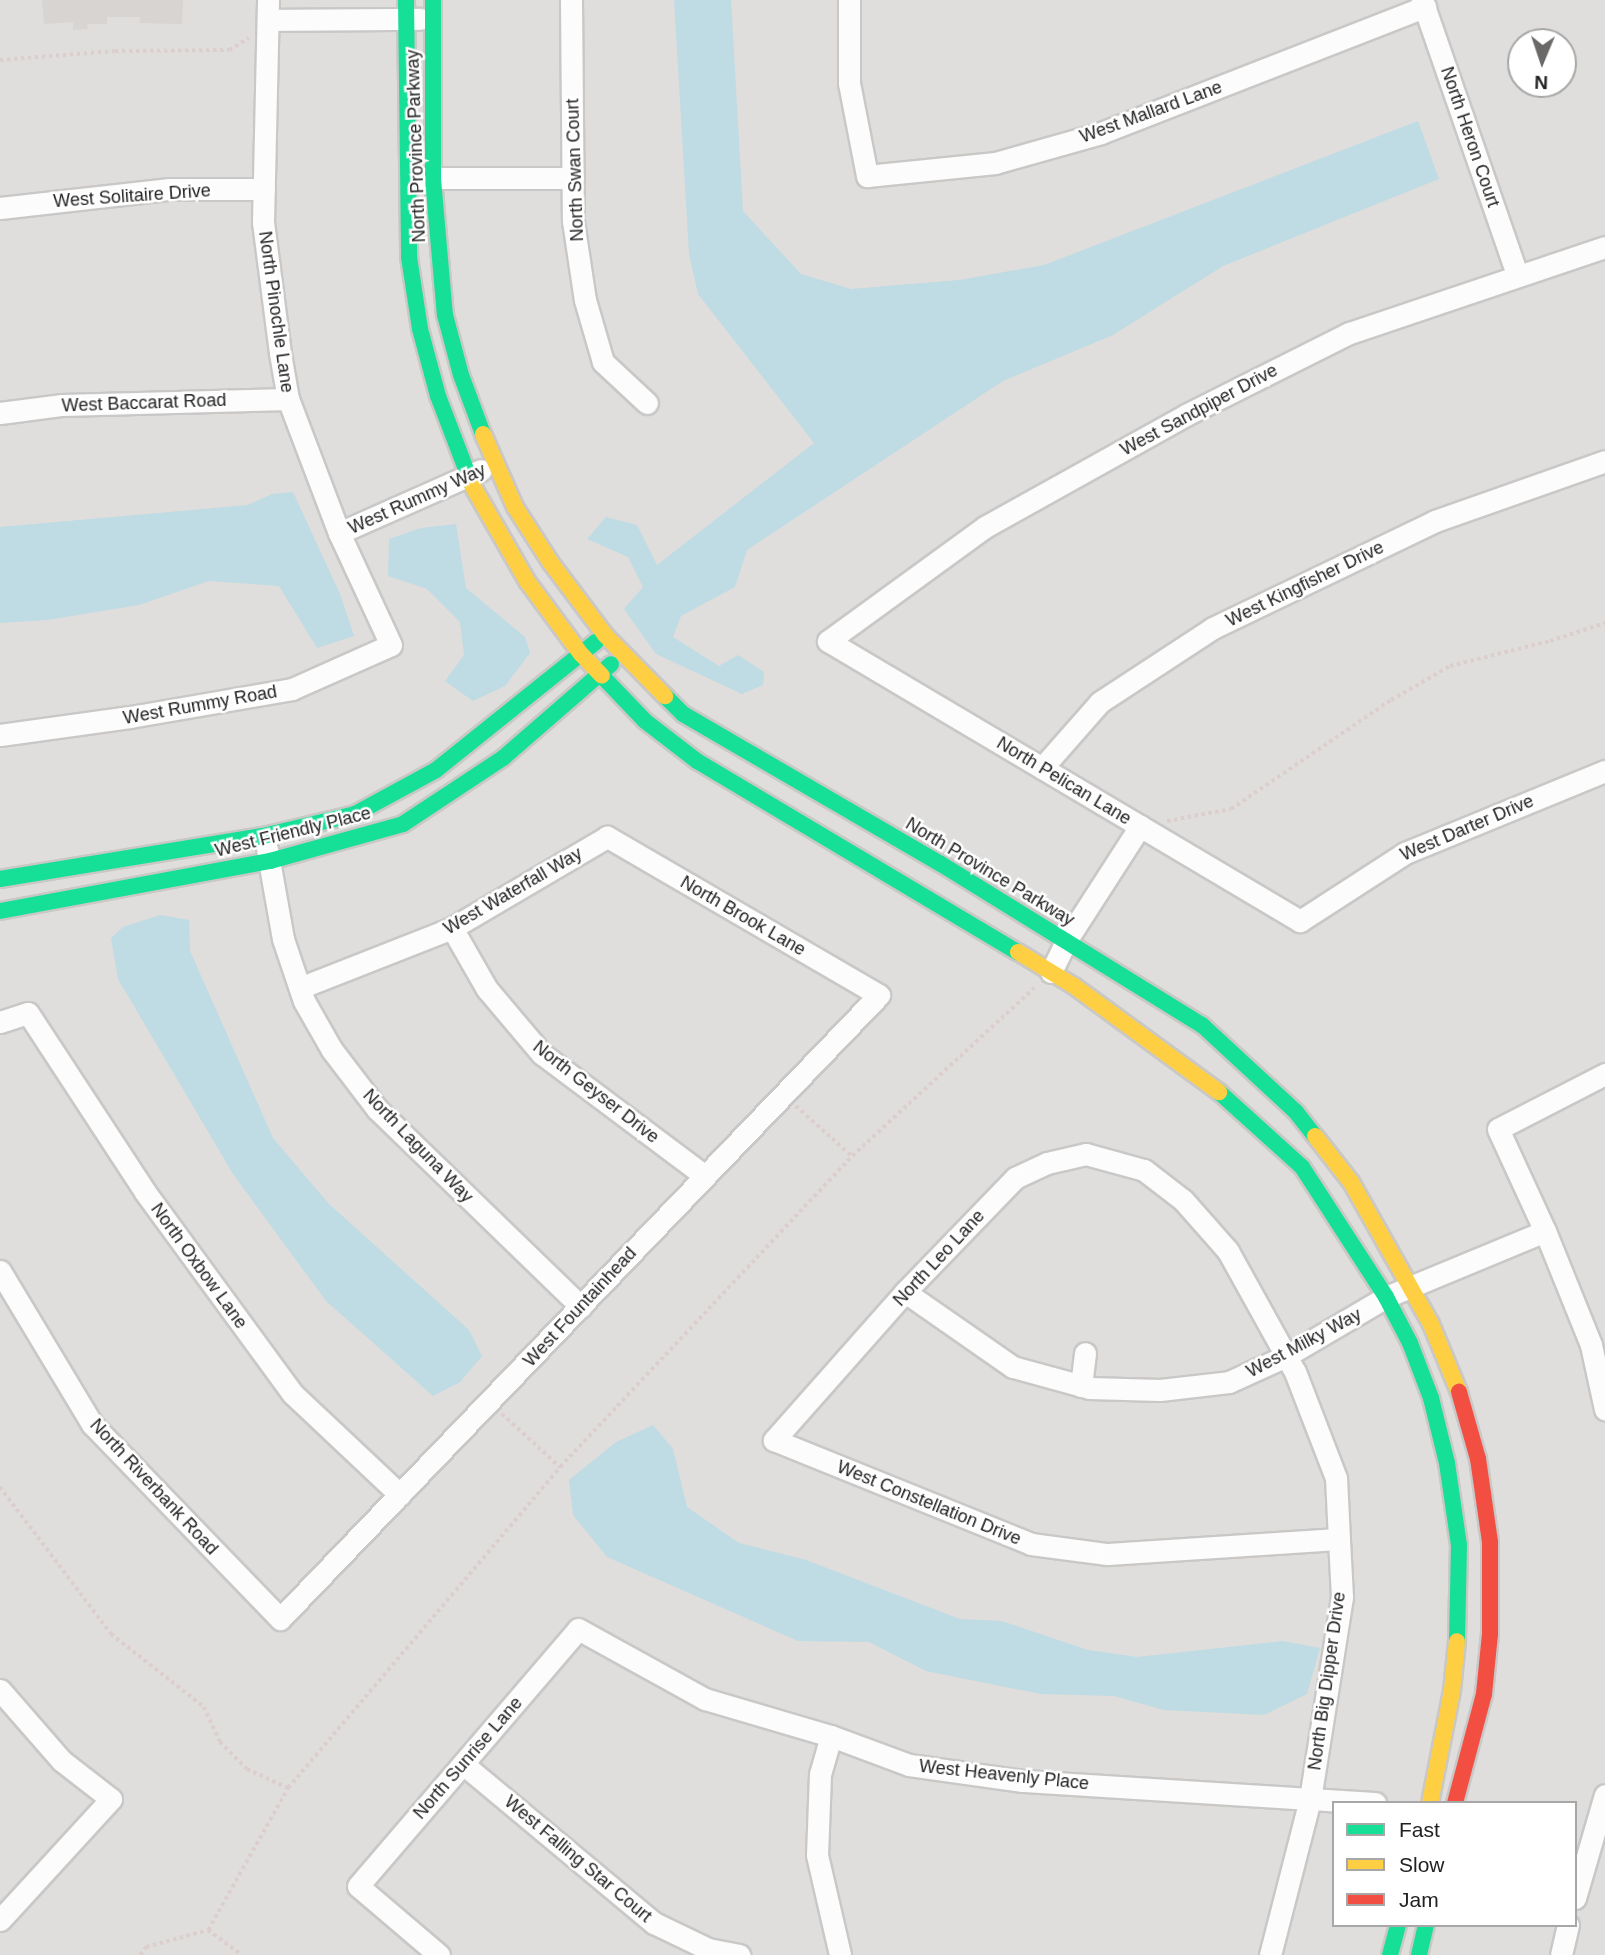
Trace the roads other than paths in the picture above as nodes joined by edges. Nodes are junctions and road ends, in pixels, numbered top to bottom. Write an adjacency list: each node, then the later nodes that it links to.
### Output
1 (571, 0): 8 (street, North Swan Court)
2 (849, 0): 3 (street, West Mallard Lane)
3 (1423, 3): 13 (street, North Heron Court)
4 (406, 9): 5 (street); 6 (street); 7 (street, North Province Parkway)
5 (433, 9): 9 (street, North Province Parkway)
6 (268, 19): 10 (street, North Pinochle Lane)
7 (407, 178): 9 (street); 19 (street, North Province Parkway)
8 (573, 178): 9 (street); 15 (street, North Swan Court)
9 (433, 179): 18 (street, North Province Parkway)
10 (264, 189): 11 (street, West Solitaire Drive); 14 (street, North Pinochle Lane)
11 (0, 208)
12 (1605, 247): 13 (street, West Sandpiper Drive)
13 (1517, 275): 22 (street, West Sandpiper Drive)
14 (288, 399): 16 (street, West Baccarat Road); 20 (street, North Pinochle Lane)
15 (647, 403)
16 (0, 413)
17 (1605, 461): 28 (street, West Kingfisher Drive)
18 (494, 465): 19 (street, West Rummy Way); 21 (street, North Province Parkway)
19 (467, 476): 20 (street, West Rummy Way); 25 (street, North Province Parkway)
20 (339, 533): 23 (street, North Pinochle Lane)
21 (605, 635): 24 (street, North Province Parkway); 25 (street, West Friendly Place)
22 (828, 641): 28 (street, North Pelican Lane)
23 (391, 645): 27 (street, West Rummy Road)
24 (623, 653): 26 (street, West Friendly Place); 38 (street, North Province Parkway)
25 (581, 654): 26 (street, North Province Parkway); 31 (street, West Friendly Place)
26 (599, 675): 33 (street, West Friendly Place); 39 (street, North Province Parkway)
27 (0, 735)
28 (1041, 768): 30 (street, North Pelican Lane)
29 (1605, 771): 36 (street, West Darter Drive)
30 (1140, 826): 36 (street, North Pelican Lane); 38 (street)
31 (263, 836): 33 (street, North Laguna Way); 34 (street, West Friendly Place)
32 (607, 837): 37 (street, West Waterfall Way); 41 (street, North Brook Lane)
33 (270, 861): 35 (street, West Friendly Place); 40 (street, North Laguna Way)
34 (0, 879)
35 (0, 911)
36 (1300, 921)
37 (452, 928): 40 (street, West Waterfall Way); 45 (street, North Geyser Drive)
38 (1066, 941): 39 (street); 49 (street, North Province Parkway)
39 (1051, 972): 49 (street, North Province Parkway)
40 (300, 988): 50 (street, North Laguna Way)
41 (879, 995): 45 (street, West Fountainhead)
42 (0, 1022): 57 (street, North Oxbow Lane)
43 (1605, 1074): 46 (street)
44 (1144, 1170): 48 (street, North Leo Lane); 53 (street, North Big Dipper Drive)
45 (704, 1175): 50 (street, West Fountainhead)
46 (1545, 1231): 49 (street, West Milky Way); 51 (street)
47 (0, 1271): 59 (street, North Riverbank Road)
48 (905, 1292): 54 (street, West Milky Way); 56 (street, North Leo Lane)
49 (1399, 1292): 53 (street, West Milky Way); 67 (street, North Province Parkway); 68 (street, North Province Parkway)
50 (581, 1307): 57 (street, West Fountainhead)
51 (1595, 1328): 55 (street)
52 (1085, 1353): 54 (street)
53 (1286, 1356): 54 (street, West Milky Way); 58 (street, North Big Dipper Drive)
54 (1081, 1386)
55 (1605, 1409)
56 (774, 1440): 58 (street, West Constellation Drive)
57 (400, 1495): 59 (street, West Fountainhead)
58 (1339, 1539): 65 (street, North Big Dipper Drive)
59 (281, 1619)
60 (578, 1629): 62 (street, West Heavenly Place); 63 (street, North Sunrise Lane)
61 (0, 1690): 71 (street)
62 (831, 1736): 65 (street, West Heavenly Place); 77 (street)
63 (463, 1764): 75 (street, North Sunrise Lane); 76 (street, West Falling Star Court)
64 (1605, 1795): 69 (street)
65 (1310, 1799): 66 (street, West Heavenly Place); 78 (street, North Big Dipper Drive)
66 (1342, 1801)
67 (1430, 1801)
68 (1456, 1801)
69 (1580, 1856): 70 (street)
70 (1577, 1881)
71 (0, 1920)
72 (1397, 1927): 79 (street)
73 (1426, 1927): 80 (street)
74 (1568, 1927): 81 (street)
75 (439, 1955)
76 (739, 1955)
77 (840, 1955)
78 (1270, 1955)
79 (1390, 1955)
80 (1419, 1955)
81 (1561, 1955)

